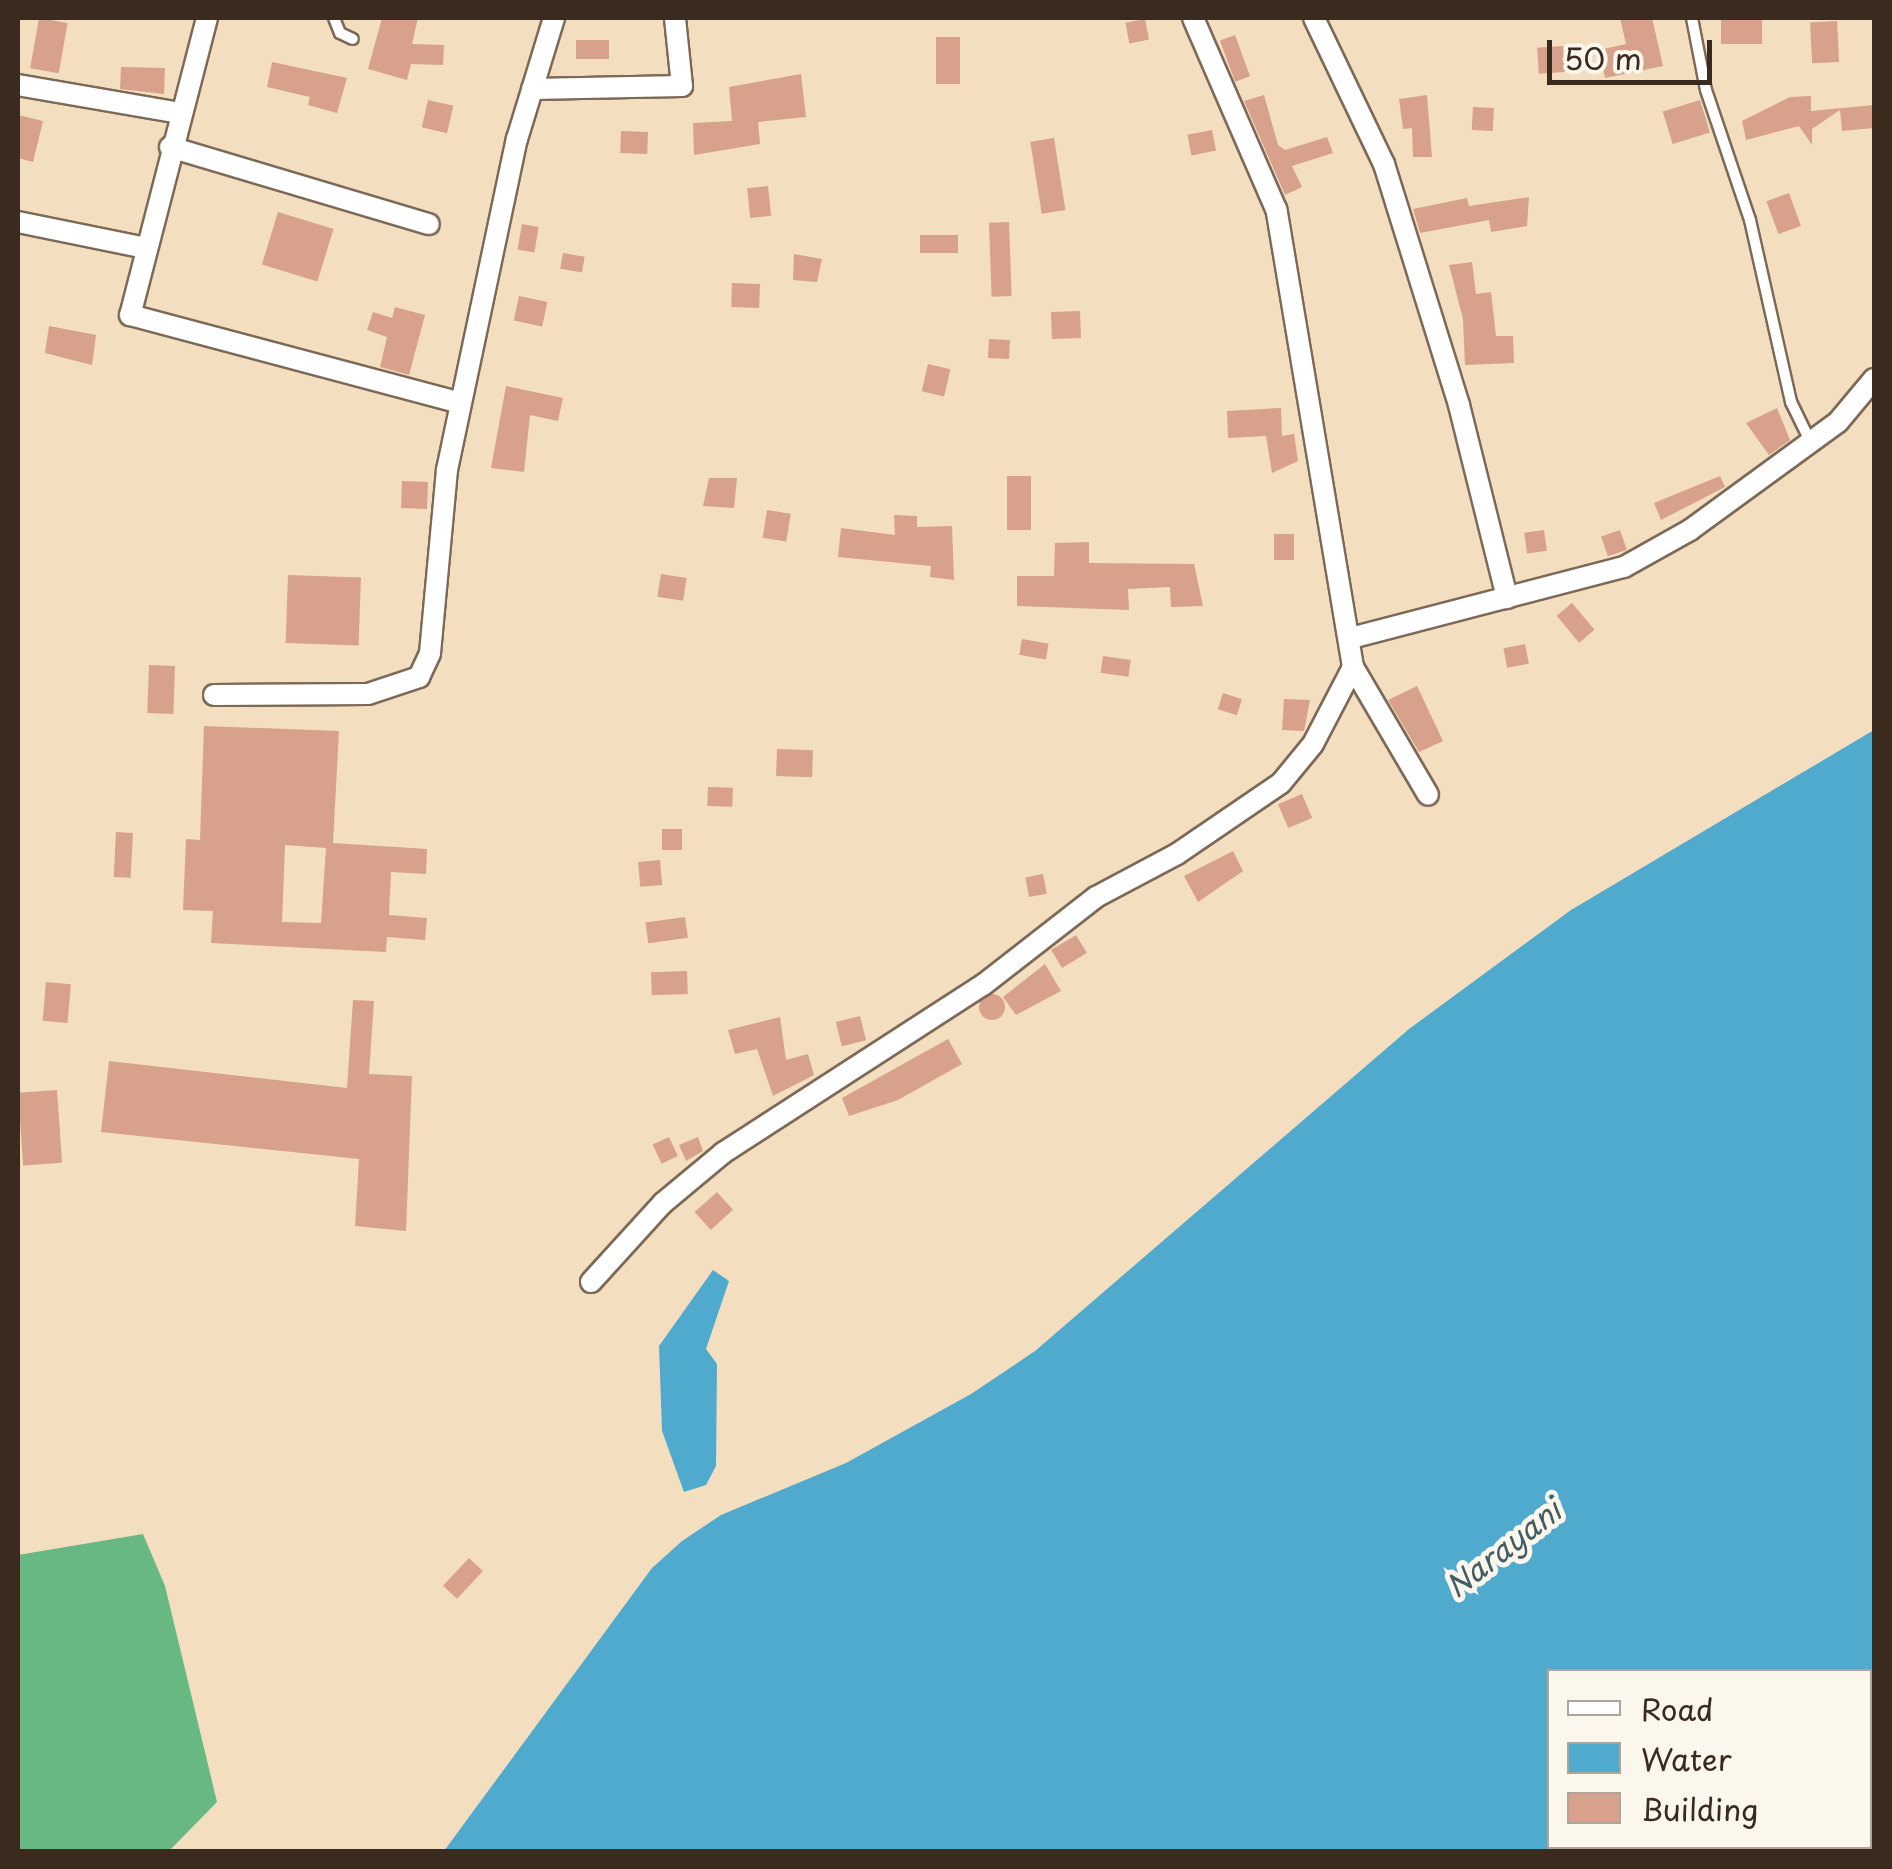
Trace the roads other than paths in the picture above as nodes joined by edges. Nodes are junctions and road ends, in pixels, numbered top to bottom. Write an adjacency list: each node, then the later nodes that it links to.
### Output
1 (206, 18): 11 (street)
2 (334, 18): 8 (lane)
3 (554, 18): 10 (street)
4 (675, 18): 10 (street)
5 (1194, 18): 20 (street)
6 (1314, 18): 19 (street)
7 (1692, 18): 18 (lane)
8 (353, 39)
9 (18, 85): 11 (street)
10 (532, 89): 17 (street)
11 (180, 113): 12 (street)
12 (170, 148): 14 (street); 15 (street)
13 (18, 222): 15 (street)
14 (429, 224)
15 (146, 248): 17 (street)
16 (1874, 379): 18 (street)
17 (461, 403): 22 (street)
18 (1810, 442): 19 (street)
19 (1507, 598): 20 (street)
20 (1351, 638): 21 (street)
21 (1354, 667): 23 (street); 24 (street)
22 (214, 695)
23 (1428, 795)
24 (592, 1282)

